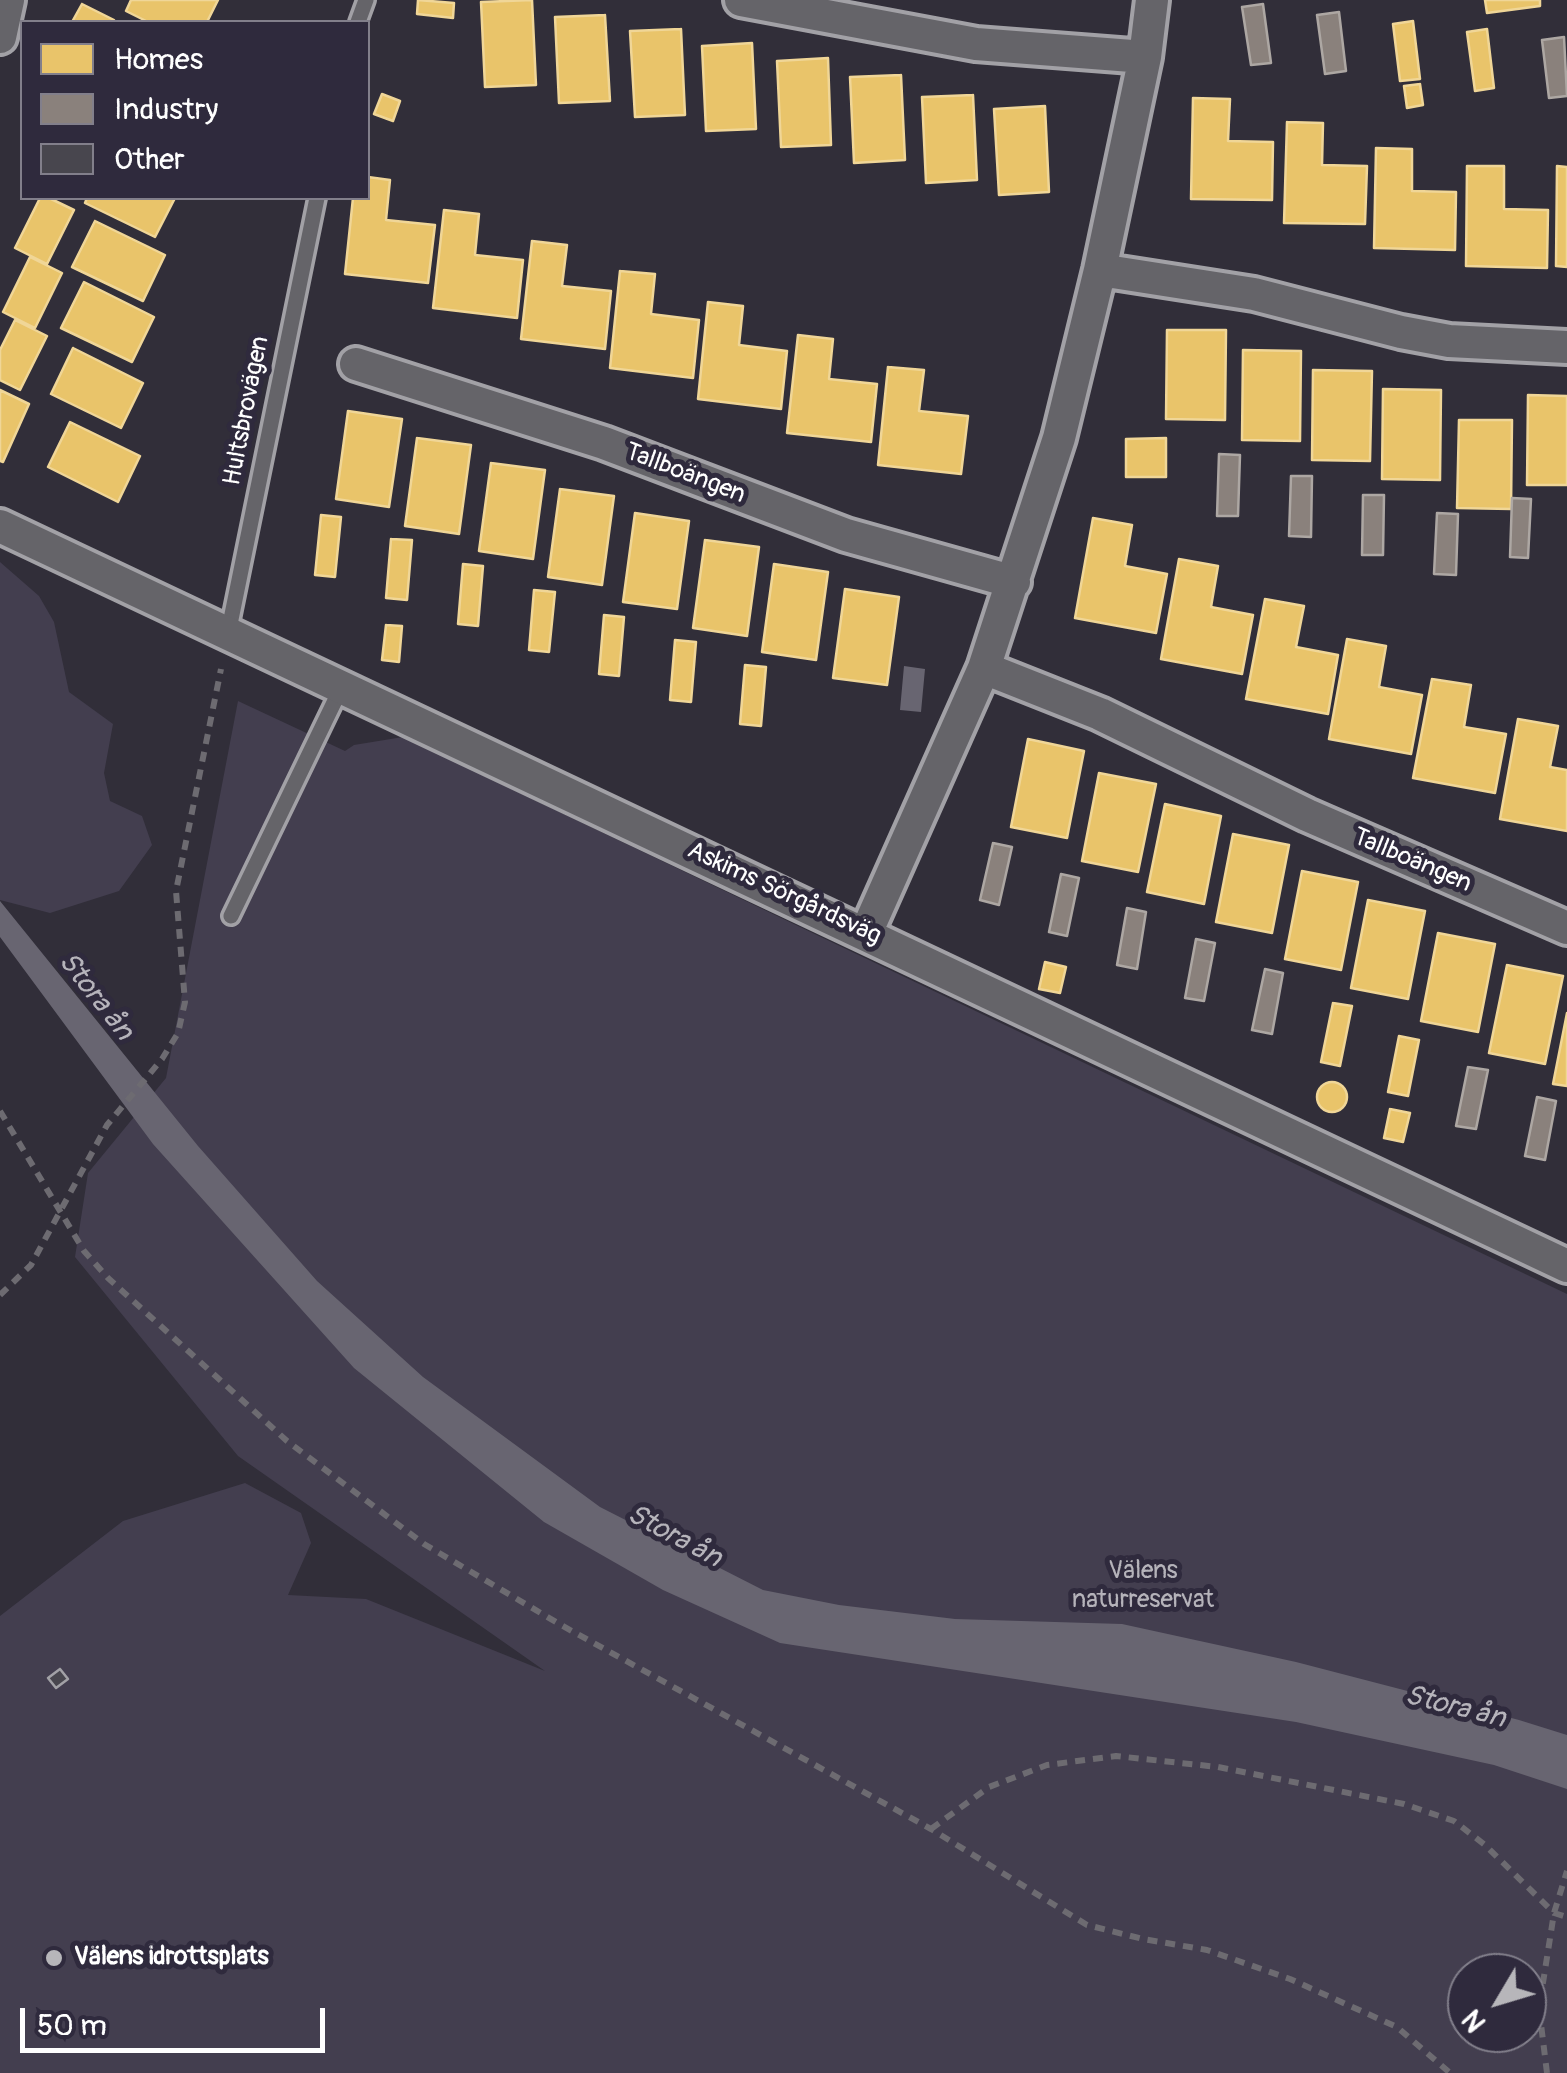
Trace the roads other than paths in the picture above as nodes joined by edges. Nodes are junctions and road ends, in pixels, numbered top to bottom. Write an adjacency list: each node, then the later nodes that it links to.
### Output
1 (8, 0): 4 (street)
2 (741, 0): 5 (street)
3 (1152, 0): 5 (street)
4 (0, 36)
5 (1145, 57): 7 (street)
6 (316, 200): 12 (lane, Hultsbrovägen)
7 (1100, 270): 8 (street); 11 (street)
8 (1567, 347)
9 (356, 364): 11 (street, Tallboängen)
10 (0, 526): 12 (street, Askims Sörgårdsväg)
11 (1014, 582): 13 (street)
12 (228, 634): 14 (street, Askims Sörgårdsväg)
13 (984, 668): 16 (street, Tallboängen); 17 (street)
14 (342, 686): 15 (lane); 17 (street, Askims Sörgårdsväg)
15 (231, 916)
16 (1567, 928)
17 (866, 933): 18 (street, Askims Sörgårdsväg)
18 (1567, 1266)

